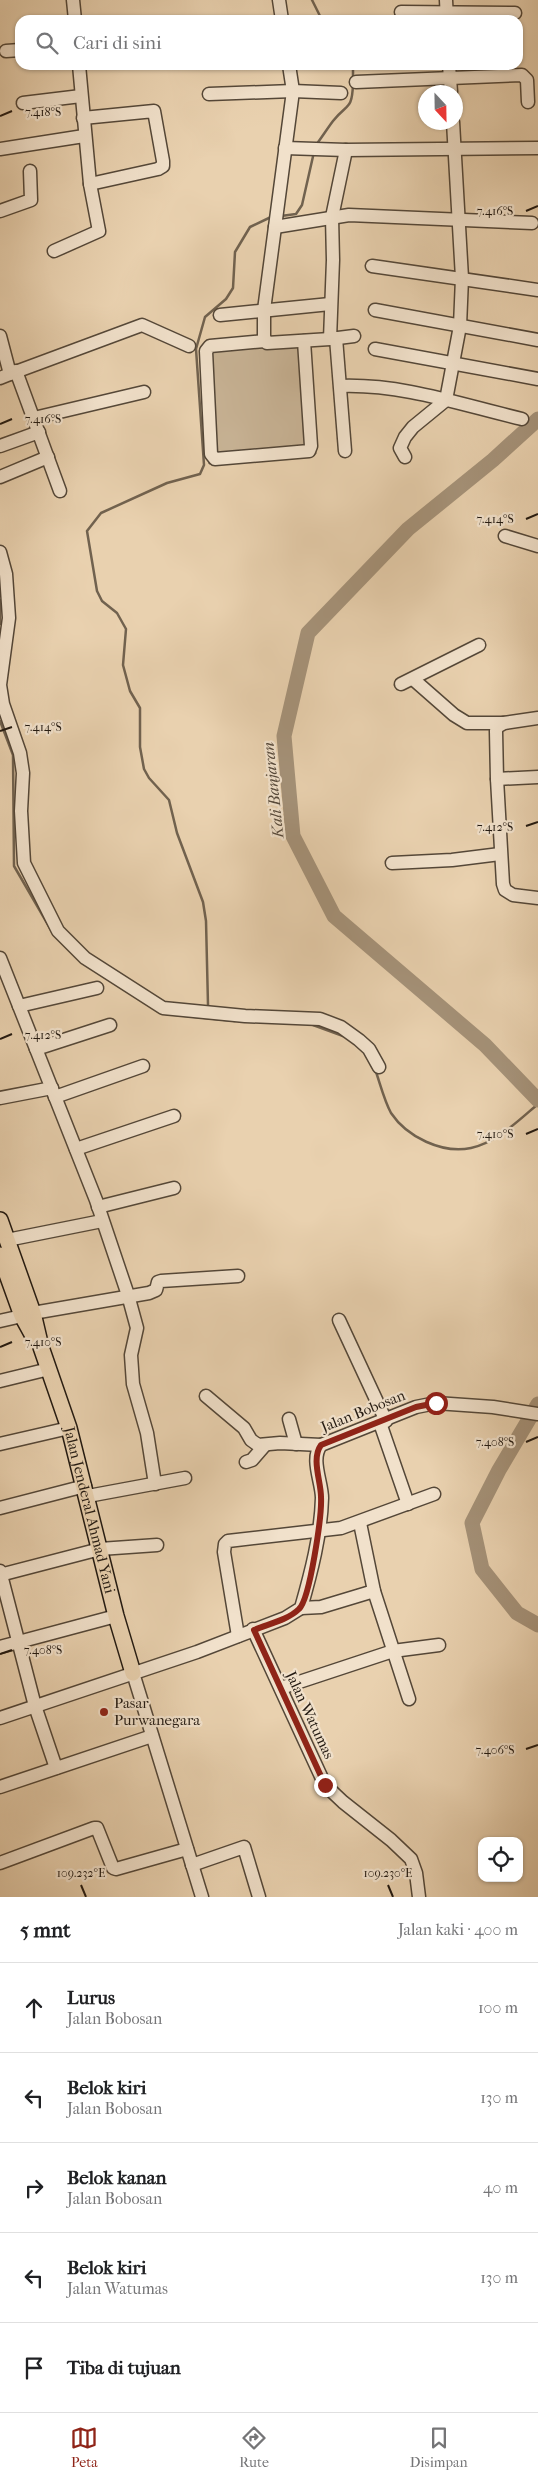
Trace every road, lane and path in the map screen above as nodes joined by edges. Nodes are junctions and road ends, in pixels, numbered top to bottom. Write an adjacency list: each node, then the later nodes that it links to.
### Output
1 (73, 0): 6 (street)
2 (279, 0): 7 (street)
3 (447, 11): 4 (street); 5 (street)
4 (401, 12)
5 (515, 14)
6 (74, 15)
7 (281, 15)
8 (15, 50): 9 (street)
9 (6, 51)
10 (78, 70): 18 (street)
11 (290, 70): 15 (street)
12 (450, 71): 13 (street); 14 (street); 19 (street)
13 (356, 82)
14 (451, 85)
15 (293, 91): 16 (street); 17 (street); 24 (street)
16 (340, 92)
17 (209, 94)
18 (81, 96): 20 (street); 21 (street)
19 (528, 102)
20 (22, 103)
21 (83, 118): 23 (street); 30 (street)
22 (453, 130): 25 (street)
23 (84, 136): 27 (street); 30 (street)
24 (285, 148): 28 (street); 34 (street)
25 (454, 148): 26 (street); 28 (street); 33 (street)
26 (538, 148)
27 (0, 149)
28 (346, 150): 32 (street)
29 (30, 171): 31 (street)
30 (90, 184): 36 (street)
31 (0, 211)
32 (332, 217): 33 (street); 34 (street); 40 (street)
33 (458, 219): 35 (street); 38 (street)
34 (276, 222): 41 (street)
35 (532, 223)
36 (54, 251)
37 (372, 266): 38 (street)
38 (462, 278): 39 (street); 44 (street)
39 (538, 290)
40 (330, 304): 41 (street); 47 (street)
41 (264, 310): 43 (street); 49 (street)
42 (375, 310): 44 (street)
43 (220, 316)
44 (460, 326): 48 (street); 53 (street)
45 (0, 336): 54 (street)
46 (354, 336): 47 (street)
47 (333, 339): 50 (street); 56 (street)
48 (538, 340)
49 (264, 341): 50 (street); 50 (street)
50 (304, 341)
51 (189, 346): 54 (street)
52 (375, 349): 53 (street)
53 (452, 365): 55 (street); 58 (street)
54 (9, 374): 59 (street)
55 (538, 379)
56 (341, 386): 58 (street); 63 (street)
57 (144, 392): 59 (street)
58 (446, 400): 60 (street); 65 (street)
59 (34, 418): 61 (street)
60 (522, 418)
61 (39, 432): 62 (street); 64 (street)
62 (0, 446)
63 (345, 451)
64 (48, 456): 66 (street); 67 (street)
65 (405, 456)
66 (0, 477)
67 (60, 492)
68 (505, 536): 69 (street)
69 (538, 548)
70 (0, 552): 86 (street)
71 (479, 645): 73 (street)
72 (538, 718): 73 (street)
73 (506, 722): 75 (street)
74 (538, 777): 75 (street)
75 (497, 779): 76 (street)
76 (500, 854): 77 (street); 78 (street)
77 (392, 863)
78 (538, 898)
79 (0, 958): 80 (street)
80 (5, 984): 82 (street)
81 (97, 988): 82 (street)
82 (19, 1006): 84 (street)
83 (110, 1025): 84 (street)
84 (36, 1049): 87 (street)
85 (143, 1066): 87 (street)
86 (379, 1067)
87 (53, 1092): 88 (street); 90 (street)
88 (0, 1098)
89 (174, 1116): 90 (street)
90 (76, 1149): 92 (street)
91 (174, 1188): 92 (street)
92 (98, 1207): 94 (street)
93 (0, 1220): 95 (main road)
94 (102, 1221): 95 (street); 98 (street)
95 (7, 1240): 99 (main road)
96 (0, 1255): 99 (main road)
97 (238, 1276): 98 (street)
98 (128, 1295): 99 (street); 115 (street)
99 (27, 1314): 101 (street); 102 (main road, Jalan Jenderal Ahmad Yani)
100 (338, 1320): 107 (street)
101 (0, 1321)
102 (49, 1368): 103 (street); 108 (main road, Jalan Jenderal Ahmad Yani)
103 (0, 1381)
104 (206, 1396): 111 (street)
105 (538, 1414): 107 (street, Jalan Bobosan)
106 (288, 1419): 110 (street)
107 (383, 1422): 112 (street, Jalan Bobosan); 118 (street)
108 (69, 1428): 109 (street); 116 (main road, Jalan Jenderal Ahmad Yani)
109 (0, 1444)
110 (296, 1444): 111 (street); 112 (street)
111 (265, 1445): 113 (street)
112 (321, 1445): 121 (street, Jalan Bobosan)
113 (246, 1462)
114 (185, 1478): 115 (street)
115 (155, 1484): 116 (street)
116 (86, 1491): 119 (street); 123 (main road, Jalan Jenderal Ahmad Yani)
117 (434, 1494): 118 (street)
118 (408, 1504): 120 (street)
119 (0, 1508)
120 (360, 1523): 121 (street); 125 (street)
121 (318, 1530): 126 (street, Jalan Bobosan); 129 (street)
122 (157, 1545): 123 (street)
123 (100, 1549): 124 (street); 127 (main road, Jalan Jenderal Ahmad Yani)
124 (0, 1573): 130 (street)
125 (374, 1591): 126 (street); 133 (street)
126 (300, 1608): 128 (street)
127 (116, 1616): 130 (street); 134 (main road, Jalan Jenderal Ahmad Yani)
128 (254, 1630): 129 (street); 135 (street, Jalan Watumas)
129 (238, 1636): 134 (street)
130 (20, 1643): 132 (street); 137 (street)
131 (439, 1645): 133 (street)
132 (0, 1647)
133 (393, 1651): 135 (street); 136 (street)
134 (133, 1673): 137 (street); 139 (street)
135 (280, 1688): 147 (street, Jalan Watumas)
136 (409, 1699)
137 (36, 1706): 138 (street); 140 (street)
138 (0, 1718)
139 (152, 1736): 140 (street); 142 (street)
140 (56, 1768): 141 (street)
141 (0, 1787)
142 (187, 1849): 143 (street); 144 (street)
143 (0, 1863)
144 (192, 1865): 145 (street); 146 (street)
145 (202, 1897)
146 (259, 1897)
147 (419, 1897)

